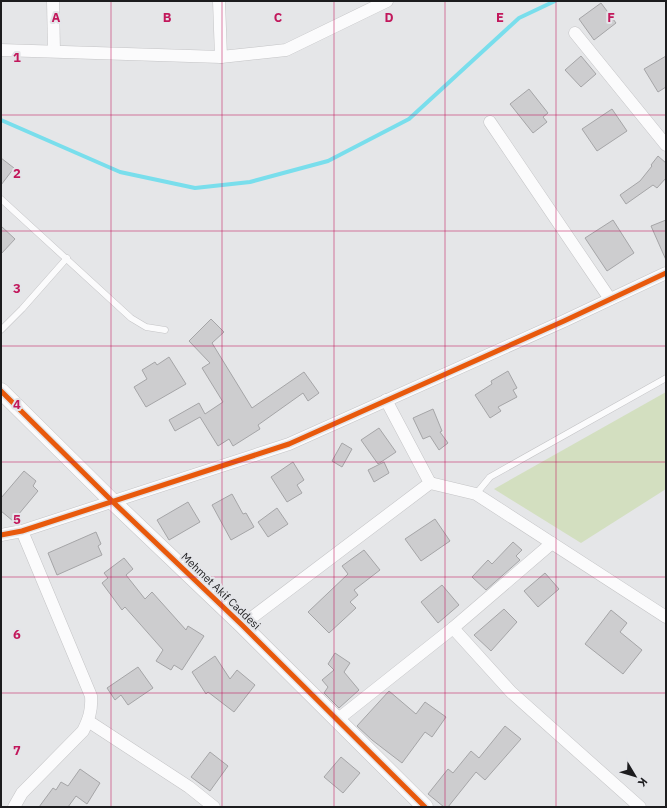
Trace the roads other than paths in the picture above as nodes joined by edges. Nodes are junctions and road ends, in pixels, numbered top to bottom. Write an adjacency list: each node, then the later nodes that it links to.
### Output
1 (53, 1): 6 (street)
2 (219, 1): 7 (street)
3 (386, 1): 7 (street)
4 (575, 33): 9 (street)
5 (1, 50): 6 (street)
6 (54, 51): 7 (street)
7 (222, 57)
8 (490, 122): 13 (street)
9 (666, 145)
10 (1, 199): 11 (lane)
11 (67, 258): 14 (lane); 15 (lane)
12 (666, 273): 13 (street)
13 (610, 299): 18 (street)
14 (1, 330)
15 (164, 330)
16 (666, 378): 20 (lane)
17 (1, 391): 21 (street, Mehmet Akif Caddesi)
18 (386, 400): 19 (street); 21 (street)
19 (430, 482): 20 (street); 26 (street)
20 (476, 494): 24 (street)
21 (112, 501): 22 (street); 26 (street, Mehmet Akif Caddesi)
22 (22, 531): 23 (street); 29 (street)
23 (1, 535)
24 (552, 543): 25 (street); 27 (street)
25 (666, 617)
26 (242, 625): 28 (street, Mehmet Akif Caddesi)
27 (453, 628): 28 (street); 33 (street)
28 (337, 720): 32 (street, Mehmet Akif Caddesi)
29 (88, 721): 30 (street); 31 (street)
30 (14, 807)
31 (214, 807)
32 (425, 807)
33 (640, 807)

